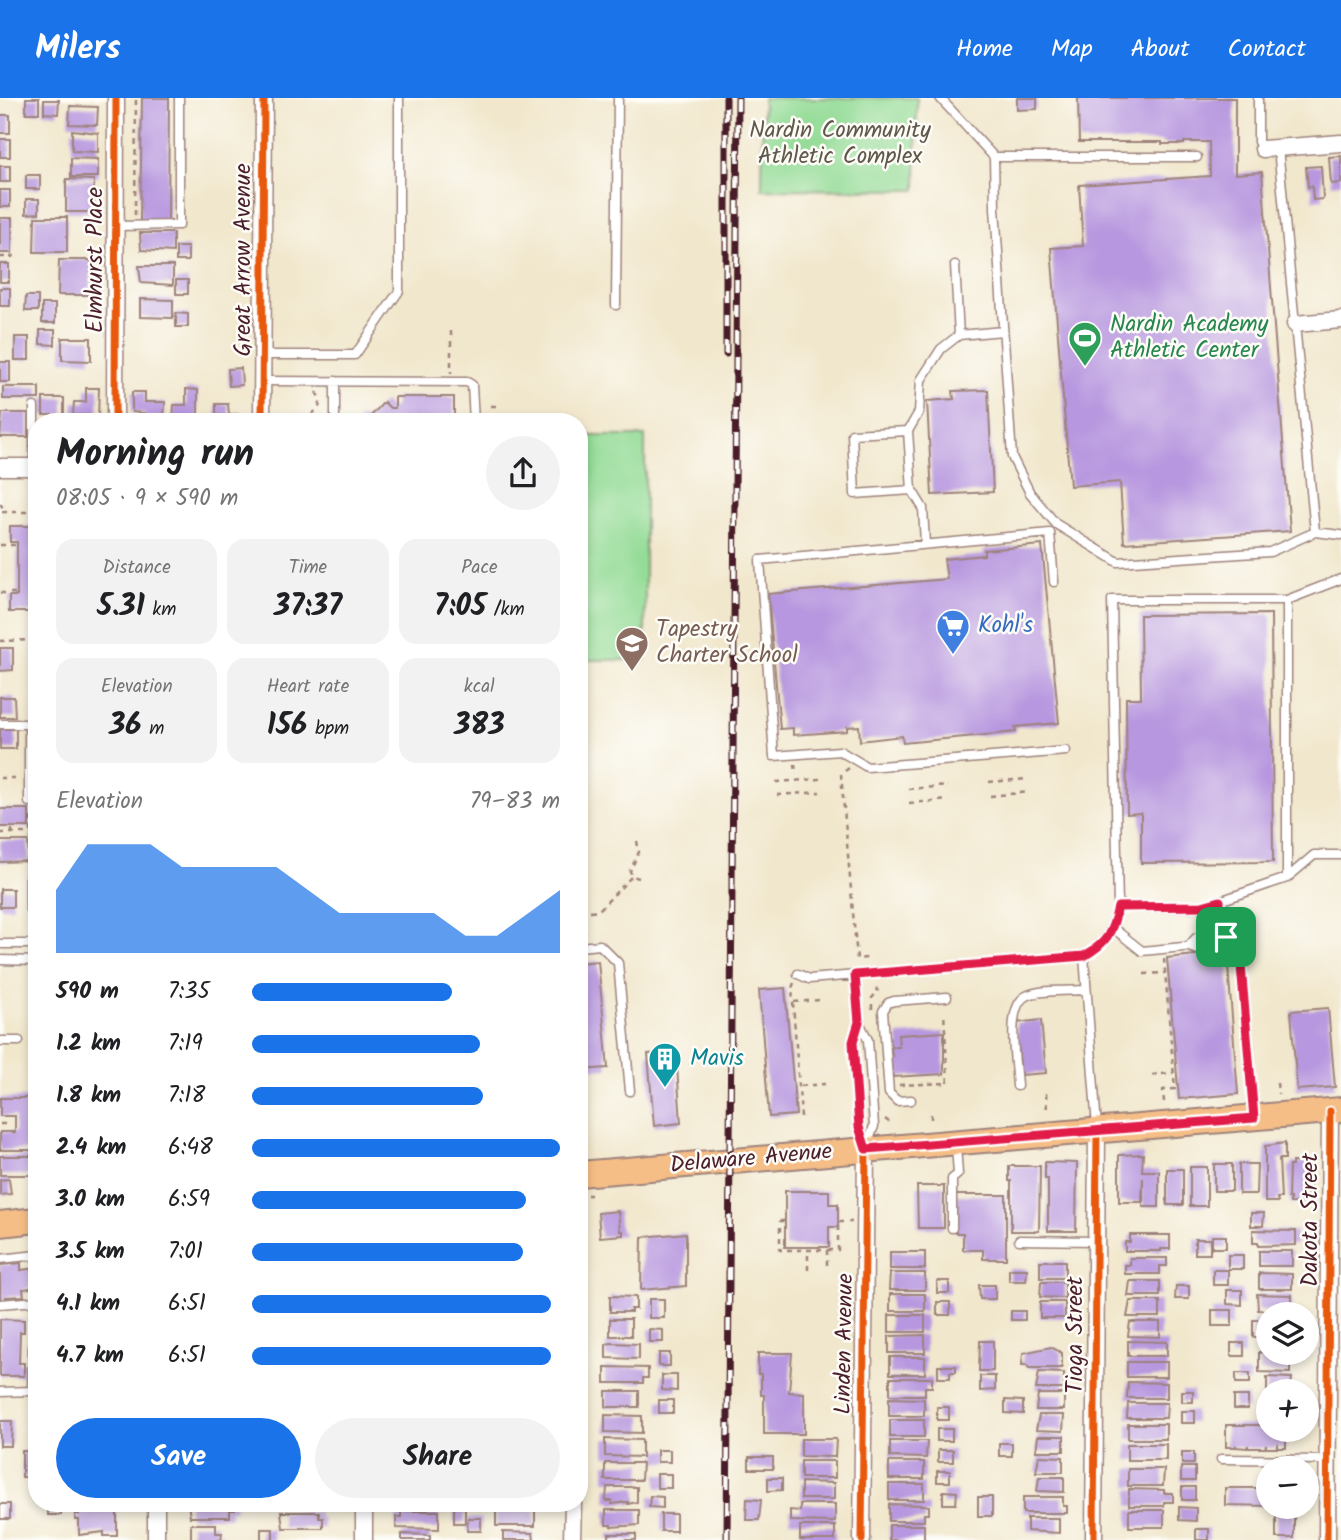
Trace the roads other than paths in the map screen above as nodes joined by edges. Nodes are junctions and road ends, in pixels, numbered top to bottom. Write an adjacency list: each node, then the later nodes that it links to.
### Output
1 (116, 98): 12 (street, Elmhurst Place)
2 (179, 98): 12 (lane)
3 (264, 98): 19 (street, Great Arrow Avenue)
4 (399, 98): 19 (lane)
5 (618, 98): 14 (lane)
6 (940, 98): 10 (lane)
7 (1258, 98): 9 (lane)
8 (1341, 143): 9 (street)
9 (1270, 149): 16 (lane)
10 (994, 157): 11 (lane); 17 (lane)
11 (1197, 157)
12 (115, 226): 24 (street, Elmhurst Place)
13 (955, 265): 18 (lane)
14 (616, 305)
15 (1341, 320): 16 (street)
16 (1295, 324): 33 (lane)
17 (1003, 331): 18 (lane); 32 (lane)
18 (959, 335): 28 (lane)
19 (262, 355): 20 (street, Great Arrow Avenue)
20 (262, 381): 21 (lane); 25 (street, Great Arrow Avenue)
21 (335, 381): 26 (lane); 27 (lane)
22 (34, 407): 23 (lane)
23 (34, 413)
24 (115, 413)
25 (262, 413)
26 (335, 413)
27 (474, 413)
28 (908, 431): 31 (lane); 31 (lane)
29 (0, 467): 30 (street)
30 (28, 467)
31 (912, 491): 36 (lane)
32 (1056, 524): 33 (lane); 34 (lane)
33 (1315, 532): 35 (lane)
34 (1050, 533): 36 (lane); 38 (lane)
35 (1341, 535)
36 (925, 544): 42 (lane)
37 (1341, 579): 39 (lane)
38 (1054, 582)
39 (1287, 600): 44 (lane); 46 (lane)
40 (0, 724): 41 (lane)
41 (28, 724)
42 (1066, 751)
43 (1341, 855): 44 (lane)
44 (1287, 878): 45 (lane)
45 (1220, 901): 46 (lane); 53 (lane)
46 (1118, 907): 47 (lane)
47 (1113, 928): 52 (lane); 54 (lane)
48 (0, 944): 49 (lane)
49 (28, 944)
50 (1210, 945): 52 (lane); 52 (lane); 53 (lane)
51 (588, 946): 65 (lane)
52 (1188, 947)
53 (1239, 951): 68 (lane)
54 (1084, 956): 58 (lane); 59 (lane)
55 (0, 960): 56 (lane)
56 (28, 961)
57 (798, 974): 58 (lane)
58 (855, 975): 61 (lane)
59 (1086, 990): 64 (lane); 69 (lane)
60 (947, 997): 66 (lane)
61 (859, 1022): 71 (lane); 71 (lane)
62 (0, 1041): 63 (lane)
63 (19, 1041)
64 (1017, 1086)
65 (630, 1091)
66 (911, 1100)
67 (1336, 1111): 68 (main road, Delaware Avenue); 85 (street, Dakota Street)
68 (1254, 1118): 69 (main road, Delaware Avenue)
69 (1097, 1130): 70 (main road, Delaware Avenue); 77 (street, Tioga Street)
70 (956, 1142): 71 (main road, Delaware Avenue); 75 (lane)
71 (866, 1149): 72 (main road, Delaware Avenue); 92 (street, Linden Avenue)
72 (588, 1188)
73 (28, 1221): 74 (main road)
74 (0, 1224)
75 (952, 1228)
76 (1019, 1240): 77 (lane)
77 (1096, 1241): 93 (street, Tioga Street)
78 (28, 1256): 79 (lane)
79 (0, 1259)
80 (28, 1302): 81 (lane)
81 (0, 1304)
82 (28, 1391): 83 (lane)
83 (0, 1392)
84 (1221, 1459): 85 (lane)
85 (1328, 1460): 94 (street, Dakota Street)
86 (156, 1512): 89 (street)
87 (364, 1512): 90 (street)
88 (573, 1512): 91 (street)
89 (156, 1540)
90 (363, 1540)
91 (572, 1540)
92 (862, 1540)
93 (1094, 1540)
94 (1327, 1540)

